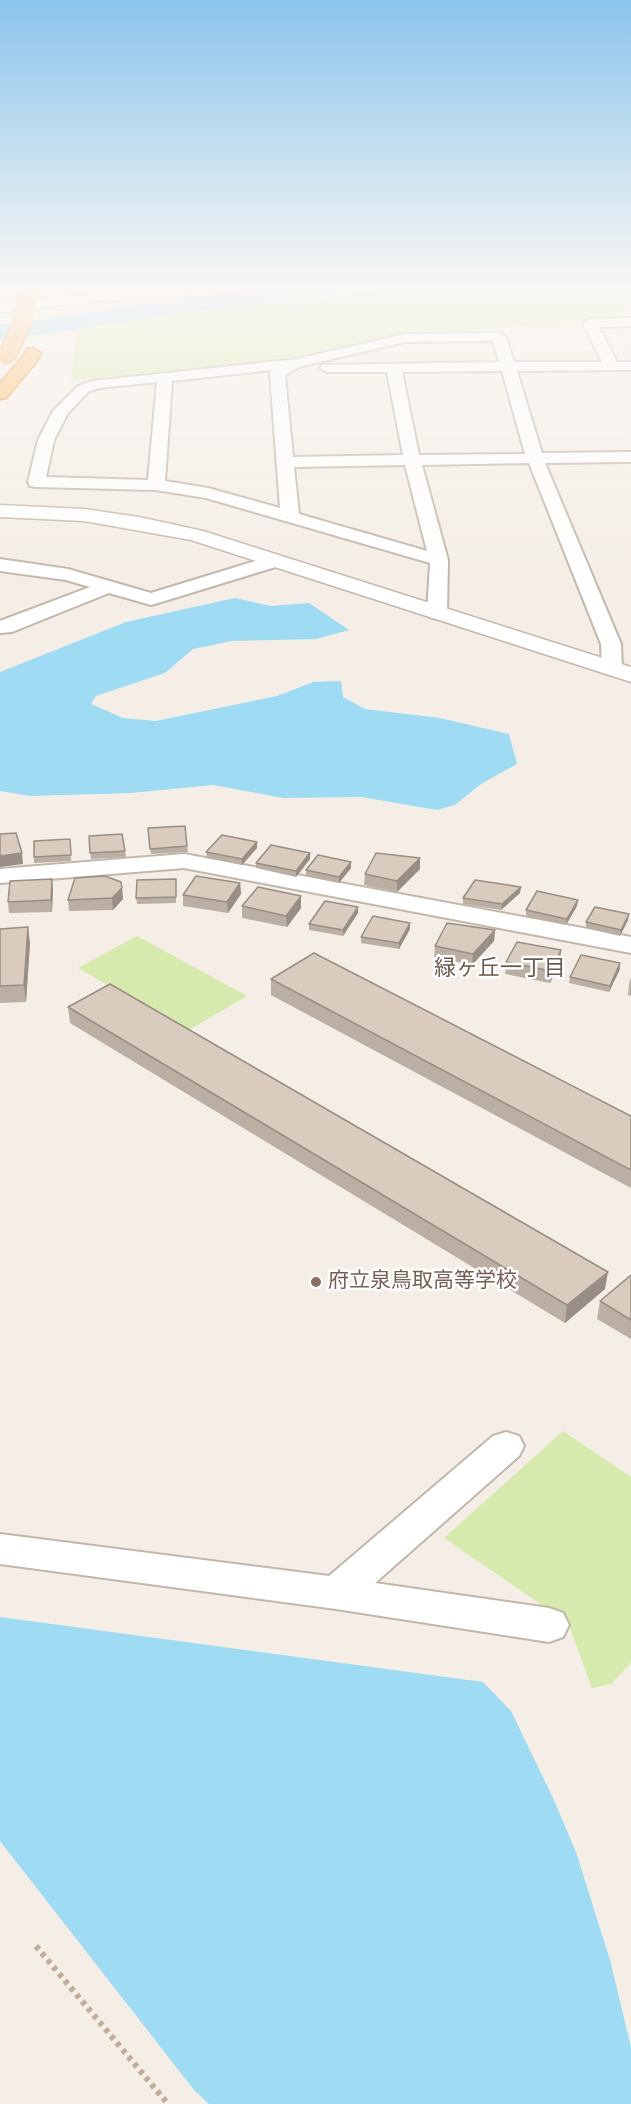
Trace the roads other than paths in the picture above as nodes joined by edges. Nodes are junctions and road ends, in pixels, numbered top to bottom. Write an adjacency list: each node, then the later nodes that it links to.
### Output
1 (91, 386): 10 (street)
2 (164, 386): 10 (street)
3 (278, 386): 9 (street)
4 (398, 386): 8 (street)
5 (515, 386): 7 (street)
6 (631, 457): 7 (street)
7 (536, 459): 8 (street); 19 (street)
8 (412, 460): 9 (street); 13 (street)
9 (287, 462): 12 (street)
10 (156, 485): 12 (street)
11 (0, 511): 14 (street)
12 (290, 517): 13 (street)
13 (439, 560): 17 (street)
14 (275, 561): 16 (street); 17 (street)
15 (0, 565): 16 (street)
16 (107, 587): 18 (street)
17 (437, 613): 19 (street)
18 (0, 627)
19 (622, 672)
20 (0, 876): 21 (street)
21 (631, 945)
22 (507, 1446): 24 (street)
23 (0, 1549): 24 (street)
24 (336, 1593): 25 (street)
25 (549, 1625)

